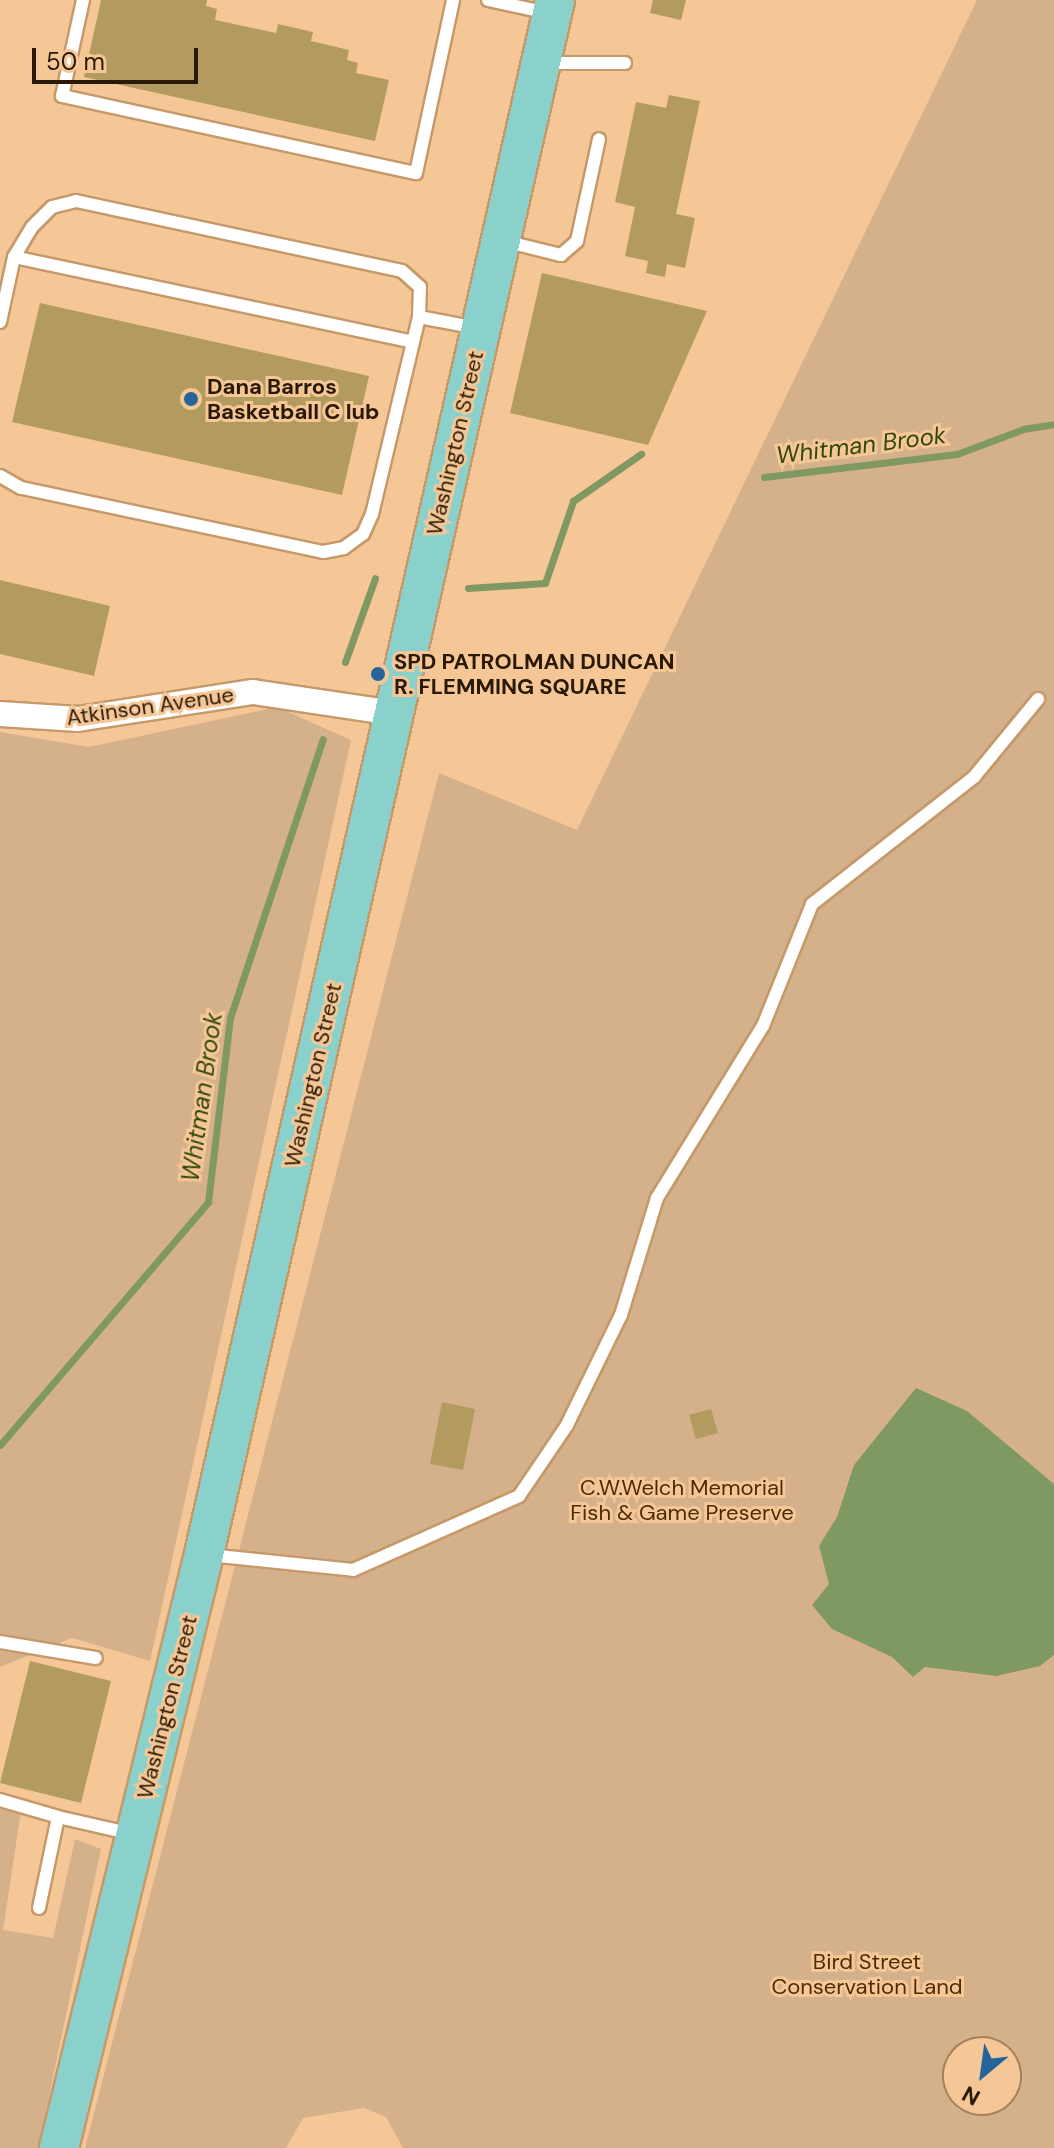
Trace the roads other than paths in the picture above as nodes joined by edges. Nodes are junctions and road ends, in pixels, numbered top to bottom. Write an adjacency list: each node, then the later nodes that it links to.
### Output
1 (83, 0): 2 (lane)
2 (453, 0)
3 (488, 0): 4 (lane)
4 (553, 7): 5 (main road, Washington Street)
5 (541, 63): 6 (lane); 8 (main road, Washington Street)
6 (625, 63)
7 (599, 139): 8 (lane)
8 (501, 240): 12 (main road, Washington Street)
9 (14, 257): 10 (lane); 11 (lane); 13 (lane)
10 (419, 317): 12 (lane); 13 (lane)
11 (0, 322)
12 (482, 328): 16 (main road, Washington Street)
13 (413, 342): 14 (lane)
14 (0, 476)
15 (1038, 699): 18 (lane)
16 (394, 713): 17 (street, Atkinson Avenue); 18 (main road, Washington Street)
17 (0, 714)
18 (204, 1554): 23 (main road, Washington Street)
19 (0, 1642): 20 (lane)
20 (96, 1658)
21 (0, 1800): 22 (lane)
22 (58, 1817): 23 (lane); 24 (lane)
23 (136, 1834): 25 (main road, Washington Street)
24 (39, 1908)
25 (59, 2148)

